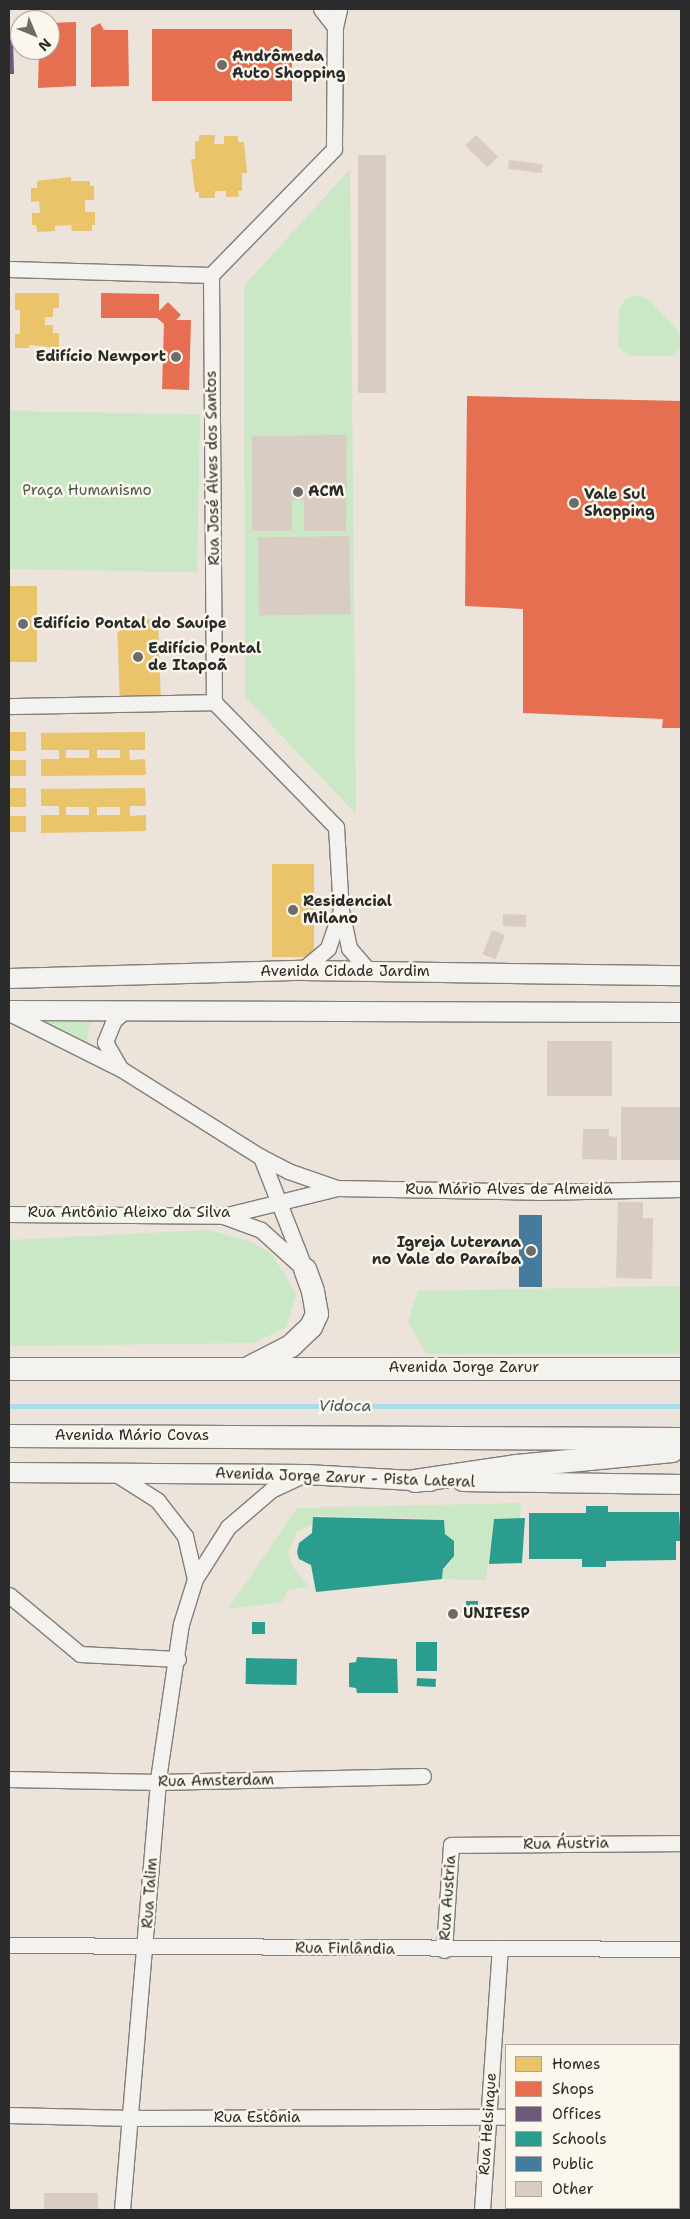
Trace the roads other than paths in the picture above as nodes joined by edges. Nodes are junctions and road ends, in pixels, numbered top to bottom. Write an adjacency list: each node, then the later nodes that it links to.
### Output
1 (320, 9): 3 (street)
2 (339, 9): 3 (street)
3 (335, 27): 5 (street)
4 (9, 269): 5 (street)
5 (211, 275): 6 (street, Rua José Alves dos Santos)
6 (214, 702): 7 (street); 8 (street)
7 (9, 706)
8 (341, 910): 9 (street); 10 (street)
9 (302, 970): 10 (main road, Avenida Cidade Jardim); 12 (main road, Avenida Cidade Jardim)
10 (368, 970): 11 (main road, Avenida Cidade Jardim)
11 (681, 976)
12 (9, 978)
13 (127, 1009): 14 (main road); 15 (main road); 16 (street)
14 (9, 1011): 16 (street)
15 (681, 1012)
16 (121, 1069): 17 (street)
17 (261, 1157): 18 (street); 20 (street)
18 (337, 1188): 19 (street, Rua Mário Alves de Almeida); 20 (street, Rua Antônio Aleixo da Silva)
19 (681, 1189)
20 (278, 1204): 22 (street, Rua Antônio Aleixo da Silva); 23 (street)
21 (9, 1214): 22 (street, Rua Antônio Aleixo da Silva)
22 (223, 1216): 23 (street)
23 (305, 1269): 25 (highway)
24 (9, 1368): 25 (highway)
25 (247, 1368): 26 (highway, Avenida Jorge Zarur)
26 (681, 1369)
27 (9, 1436): 28 (highway, Avenida Mário Covas)
28 (681, 1439)
29 (681, 1450): 33 (highway)
30 (9, 1472): 31 (main road, Avenida Jorge Zarur - Pista Lateral)
31 (116, 1474): 32 (main road, Avenida Jorge Zarur - Pista Lateral); 35 (street, Rua Talim)
32 (306, 1474): 33 (main road, Avenida Jorge Zarur - Pista Lateral); 35 (street, Rua Talim)
33 (415, 1481): 34 (main road, Avenida Jorge Zarur - Pista Lateral)
34 (681, 1484)
35 (195, 1579): 37 (street, Rua Talim)
36 (9, 1594): 37 (street)
37 (178, 1659): 40 (street, Rua Talim)
38 (423, 1776): 40 (street, Rua Amsterdam)
39 (9, 1778): 40 (street, Rua Amsterdam)
40 (158, 1782): 44 (street, Rua Talim)
41 (681, 1843): 42 (street, Rua Áustria)
42 (451, 1846): 46 (street, Rua Austria)
43 (9, 1945): 44 (street, Rua Finlândia)
44 (146, 1946): 46 (street, Rua Finlândia); 51 (street, Rua Talim)
45 (500, 1949): 46 (street, Rua Finlândia); 47 (street, Rua Finlândia); 49 (street, Rua Helsinque)
46 (444, 1950)
47 (681, 1950)
48 (9, 2115): 51 (street, Rua Estônia)
49 (489, 2117): 50 (street, Rua Estônia); 51 (street, Rua Estônia); 53 (street, Rua Helsinque)
50 (505, 2117)
51 (131, 2118): 52 (street, Rua Talim)
52 (122, 2210)
53 (482, 2210)

